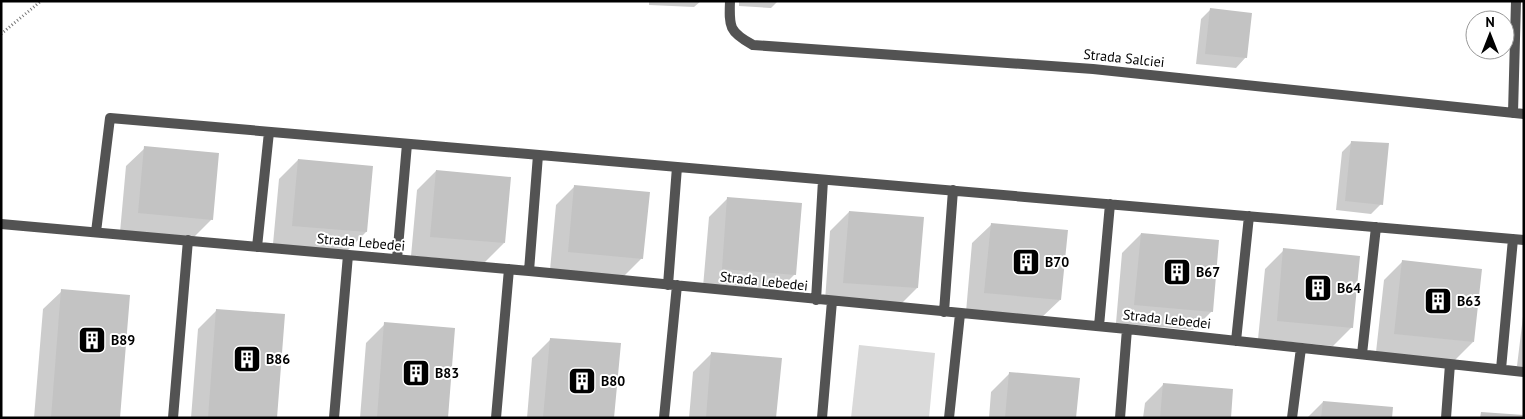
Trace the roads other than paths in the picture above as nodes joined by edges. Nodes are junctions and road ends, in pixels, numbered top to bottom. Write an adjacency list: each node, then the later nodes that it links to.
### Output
1 (730, 1): 3 (street, Strada Salciei)
2 (1516, 1): 3 (street)
3 (1513, 113): 4 (street, Strada Salciei)
4 (1524, 114)
5 (269, 132): 6 (street); 15 (street); 18 (street)
6 (407, 144): 7 (street); 20 (street)
7 (538, 155): 8 (street); 22 (street)
8 (677, 167): 9 (street); 23 (street)
9 (823, 180): 10 (street); 24 (street)
10 (953, 190): 11 (street); 26 (street)
11 (1110, 204): 12 (street); 28 (street)
12 (1249, 216): 14 (street); 30 (street)
13 (1, 224): 15 (street, Strada Lebedei)
14 (1376, 227): 16 (street); 32 (street)
15 (96, 232): 17 (street, Strada Lebedei)
16 (1518, 239): 34 (street)
17 (188, 240): 18 (street, Strada Lebedei); 36 (street)
18 (257, 247): 19 (street, Strada Lebedei)
19 (348, 255): 20 (street, Strada Lebedei); 37 (street)
20 (397, 259): 21 (street, Strada Lebedei)
21 (509, 269): 22 (street, Strada Lebedei); 38 (street)
22 (529, 271): 23 (street, Strada Lebedei)
23 (672, 285): 24 (street, Strada Lebedei); 39 (street)
24 (816, 300): 25 (street, Strada Lebedei)
25 (832, 301): 26 (street, Strada Lebedei); 40 (street)
26 (944, 312): 27 (street, Strada Lebedei)
27 (960, 314): 28 (street, Strada Lebedei); 41 (street)
28 (1099, 326): 29 (street, Strada Lebedei)
29 (1127, 329): 30 (street, Strada Lebedei); 42 (street)
30 (1236, 340): 31 (street, Strada Lebedei)
31 (1301, 348): 32 (street, Strada Lebedei); 43 (street)
32 (1362, 354): 33 (street, Strada Lebedei)
33 (1450, 364): 34 (street, Strada Lebedei); 44 (street)
34 (1502, 369): 35 (street, Strada Lebedei)
35 (1524, 372)
36 (173, 418)
37 (334, 418)
38 (496, 418)
39 (664, 418)
40 (822, 418)
41 (949, 418)
42 (1120, 418)
43 (1292, 418)
44 (1446, 418)

